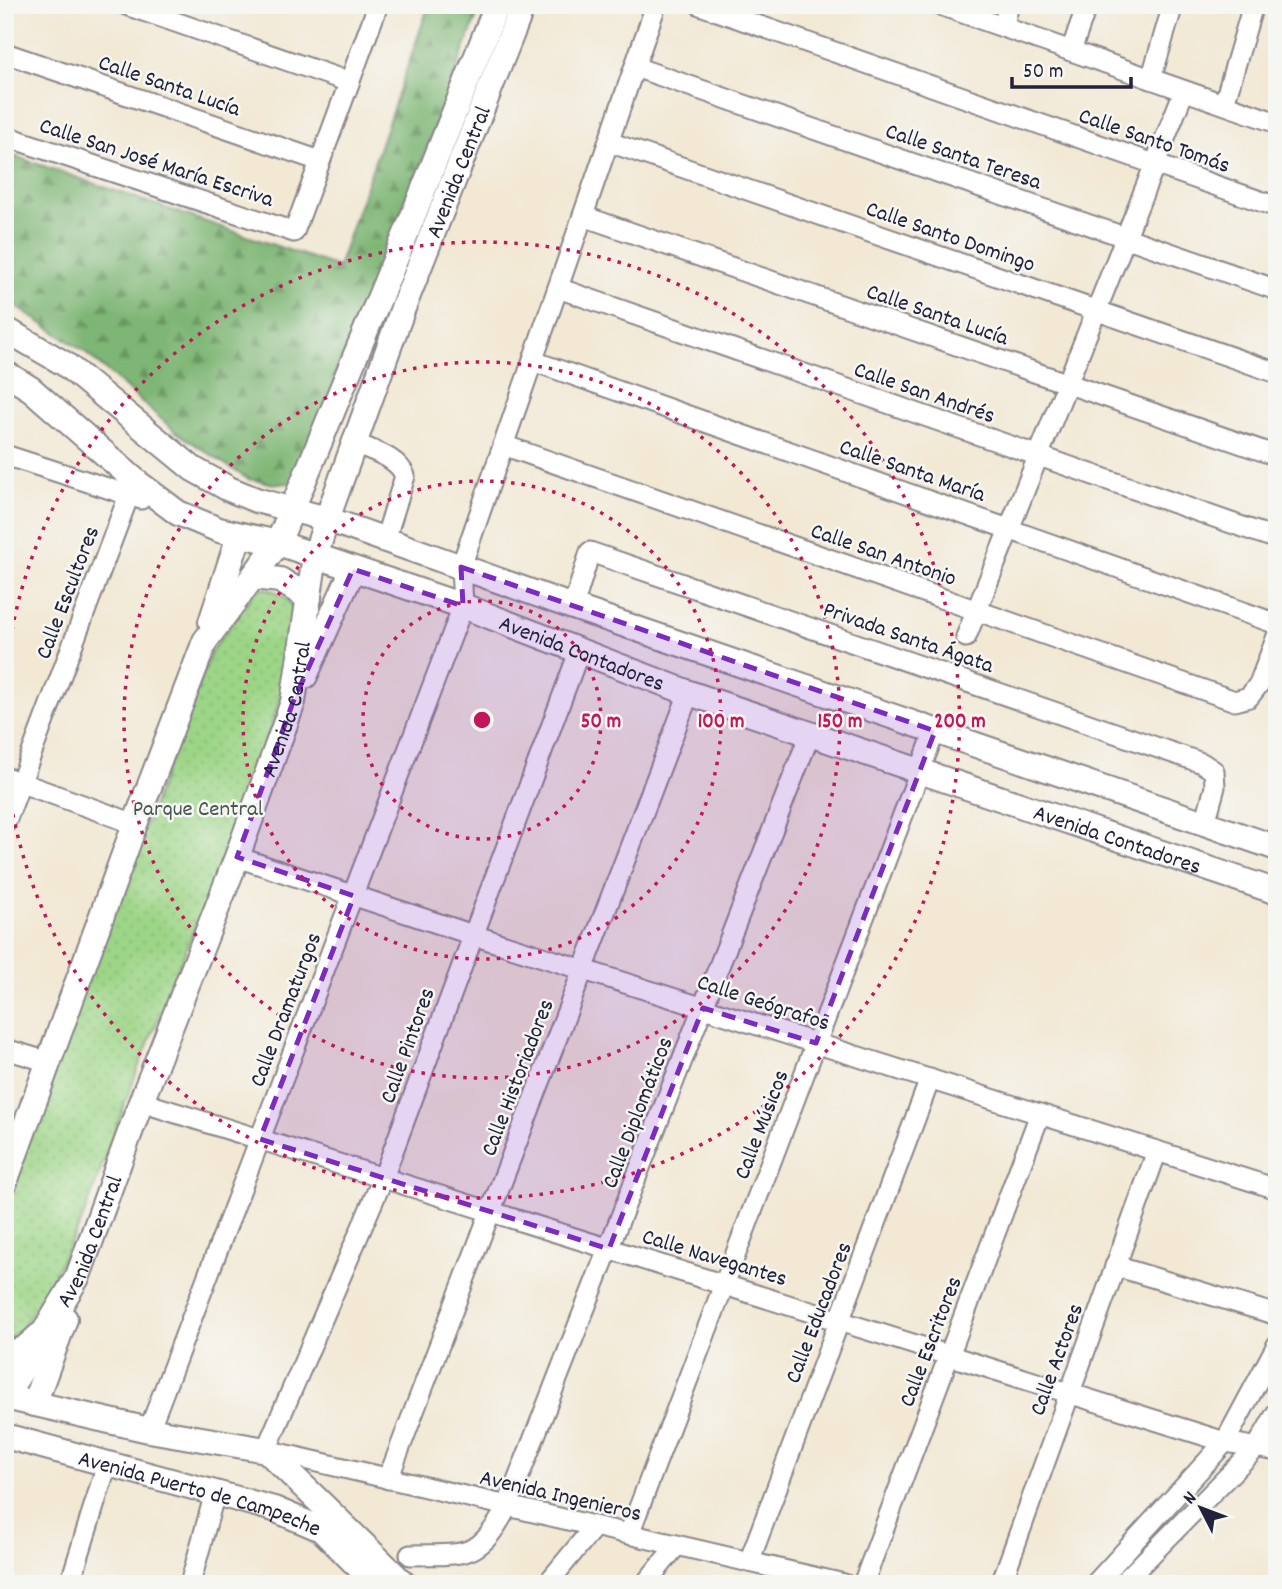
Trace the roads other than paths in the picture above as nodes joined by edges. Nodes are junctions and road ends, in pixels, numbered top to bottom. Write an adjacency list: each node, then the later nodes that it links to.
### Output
1 (127, 5): 17 (street)
2 (378, 5): 17 (street)
3 (497, 5): 43 (main road, Avenida Central)
4 (523, 5): 36 (main road, Avenida Central)
5 (656, 5): 15 (street)
6 (700, 5): 24 (street, Calle Santo Tomás)
7 (940, 5): 12 (street)
8 (1009, 5): 12 (street)
9 (1087, 5): 13 (street)
10 (1173, 5): 16 (street)
11 (1251, 12): 19 (street)
12 (1003, 27): 13 (street)
13 (1071, 51): 16 (street)
14 (5, 53): 23 (street, Calle Santa Lucía)
15 (635, 66): 22 (street); 27 (street, Calle Santa Teresa)
16 (1151, 79): 18 (street)
17 (348, 82): 23 (street)
18 (1184, 91): 19 (street); 24 (street)
19 (1223, 104): 20 (street)
20 (1277, 123)
21 (5, 136): 23 (street, Calle San José María Escriva)
22 (609, 142): 26 (street); 30 (street, Calle Santo Domingo)
23 (320, 161)
24 (1155, 164): 25 (street, Calle Santo Tomás); 27 (street)
25 (1277, 207)
26 (583, 216): 28 (street); 35 (street, Calle Santa Lucía)
27 (1126, 237): 29 (street, Calle Santa Teresa); 30 (street)
28 (558, 288): 32 (street); 39 (street, Calle San Andrés)
29 (1277, 290)
30 (1096, 311): 34 (street, Calle Santo Domingo); 35 (street)
31 (5, 329): 41 (main road, Avenida Contadores)
32 (533, 361): 37 (street); 46 (street, Calle Santa María)
33 (5, 373): 44 (main road, Avenida Contadores)
34 (1277, 373)
35 (1067, 384): 39 (street); 40 (street, Calle Santa Lucía)
36 (355, 443): 45 (main road, Avenida Central); 49 (street)
37 (503, 445): 52 (street); 58 (street, Calle San Antonio)
38 (5, 456): 42 (street)
39 (1039, 456): 46 (street); 48 (street, Calle San Andrés)
40 (1277, 457)
41 (229, 489): 43 (main road, Avenida Contadores); 47 (main road)
42 (129, 495): 44 (street); 69 (street, Calle Escultores)
43 (292, 510): 45 (main road, Avenida Contadores); 50 (main road, Avenida Central)
44 (178, 513): 47 (main road, Avenida Contadores)
45 (327, 519): 49 (main road, Avenida Contadores); 51 (main road, Avenida Central)
46 (1009, 530): 58 (street); 59 (street, Calle Santa María)
47 (229, 533): 50 (main road, Avenida Contadores); 62 (main road)
48 (1277, 539)
49 (385, 540): 52 (main road, Avenida Contadores); 53 (main road)
50 (278, 543): 51 (main road, Avenida Contadores); 54 (main road, Avenida Central)
51 (315, 556): 53 (main road, Avenida Contadores); 55 (main road, Avenida Central)
52 (461, 567): 56 (street); 57 (main road, Avenida Contadores)
53 (360, 572): 56 (main road, Avenida Contadores); 65 (main road)
54 (253, 577): 55 (main road); 62 (main road, Avenida Central)
55 (309, 598): 65 (main road, Avenida Central)
56 (463, 606): 63 (main road, Avenida Contadores); 76 (street, Calle Dramaturgos)
57 (573, 607): 66 (main road, Avenida Contadores); 70 (street, Privada Santa Ágata)
58 (977, 611): 60 (street, Calle San Antonio); 61 (street)
59 (1277, 624)
60 (1277, 636)
61 (966, 637)
62 (205, 641): 72 (main road, Avenida Central)
63 (579, 652): 64 (main road, Avenida Contadores); 77 (street, Calle Pintores)
64 (689, 693): 67 (main road, Avenida Contadores); 78 (street, Calle Historiadores)
65 (293, 702): 74 (main road, Avenida Central)
66 (935, 731): 68 (street, Calle Músicos); 70 (main road, Avenida Contadores)
67 (810, 734): 68 (main road, Avenida Contadores); 79 (street, Calle Diplomáticos)
68 (920, 772): 75 (main road, Avenida Contadores); 80 (street, Calle Músicos)
69 (13, 780): 71 (street, Calle Escultores); 72 (street)
70 (1205, 823): 73 (main road, Avenida Contadores)
71 (5, 824)
72 (135, 824): 82 (main road, Avenida Central)
73 (1277, 848)
74 (237, 857): 76 (street, Calle Geógrafos); 84 (main road, Avenida Central)
75 (1277, 892)
76 (354, 896): 77 (street, Calle Geógrafos); 86 (street, Calle Dramaturgos)
77 (473, 935): 78 (street, Calle Geógrafos); 88 (street, Calle Pintores)
78 (583, 970): 79 (street, Calle Geógrafos); 91 (street, Calle Historiadores)
79 (703, 1008): 80 (street, Calle Geógrafos); 92 (street, Calle Diplomáticos)
80 (816, 1044): 83 (street, Calle Geógrafos); 95 (street, Calle Músicos)
81 (5, 1049): 82 (street)
82 (50, 1062): 89 (main road, Avenida Central)
83 (930, 1079): 85 (street, Calle Geógrafos); 97 (street, Calle Educadores)
84 (141, 1102): 86 (street, Calle Navegantes); 94 (main road, Avenida Central)
85 (1040, 1114): 87 (street, Calle Geógrafos); 101 (street, Calle Escritores)
86 (260, 1139): 88 (street, Calle Navegantes); 106 (street, Calle Dramaturgos)
87 (1157, 1151): 90 (street, Calle Geógrafos); 93 (street, Calle Actores)
88 (383, 1178): 91 (street, Calle Navegantes); 110 (street, Calle Pintores)
89 (5, 1182)
90 (1277, 1189)
91 (491, 1212): 92 (street, Calle Navegantes); 112 (street, Calle Historiadores)
92 (609, 1249): 95 (street, Calle Navegantes); 114 (street, Calle Diplomáticos)
93 (1115, 1266): 96 (street); 102 (street, Calle Actores)
94 (78, 1276): 98 (main road, Avenida Central); 104 (main road)
95 (725, 1285): 97 (street, Calle Navegantes); 116 (street, Calle Músicos)
96 (1277, 1315)
97 (840, 1321): 101 (street, Calle Navegantes); 119 (street, Calle Educadores)
98 (51, 1323): 100 (main road); 103 (main road, Avenida Central)
99 (1277, 1345): 108 (street)
100 (5, 1354)
101 (950, 1356): 102 (street, Calle Navegantes); 127 (street, Calle Escritores)
102 (1069, 1393): 108 (street, Calle Navegantes); 128 (street, Calle Actores)
103 (5, 1397): 104 (main road, Avenida Puerto de Campeche)
104 (34, 1404): 106 (main road, Avenida Puerto de Campeche)
105 (1277, 1412): 109 (street)
106 (149, 1430): 110 (main road, Avenida Puerto de Campeche)
107 (5, 1436): 111 (main road, Avenida Puerto de Campeche)
108 (1225, 1442): 109 (street, Calle Navegantes); 129 (street)
109 (1267, 1449): 130 (street)
110 (266, 1450): 112 (street, Avenida Ingenieros); 123 (main road, Avenida Puerto de Campeche)
111 (107, 1464): 113 (main road, Avenida Puerto de Campeche); 120 (street)
112 (388, 1479): 114 (street, Avenida Ingenieros)
113 (215, 1493): 121 (street); 122 (main road, Avenida Puerto de Campeche)
114 (507, 1507): 115 (street, Avenida Ingenieros); 118 (street, Calle Diplomáticos)
115 (594, 1527): 116 (street, Avenida Ingenieros); 124 (street)
116 (629, 1534): 117 (street, Avenida Ingenieros)
117 (677, 1545): 119 (street, Avenida Ingenieros); 125 (street)
118 (410, 1555)
119 (749, 1562): 126 (street, Avenida Ingenieros)
120 (70, 1584)
121 (190, 1584)
122 (376, 1584)
123 (404, 1584)
124 (547, 1584)
125 (645, 1584)
126 (844, 1584)
127 (863, 1584)
128 (1001, 1584)
129 (1095, 1584)
130 (1122, 1584)

